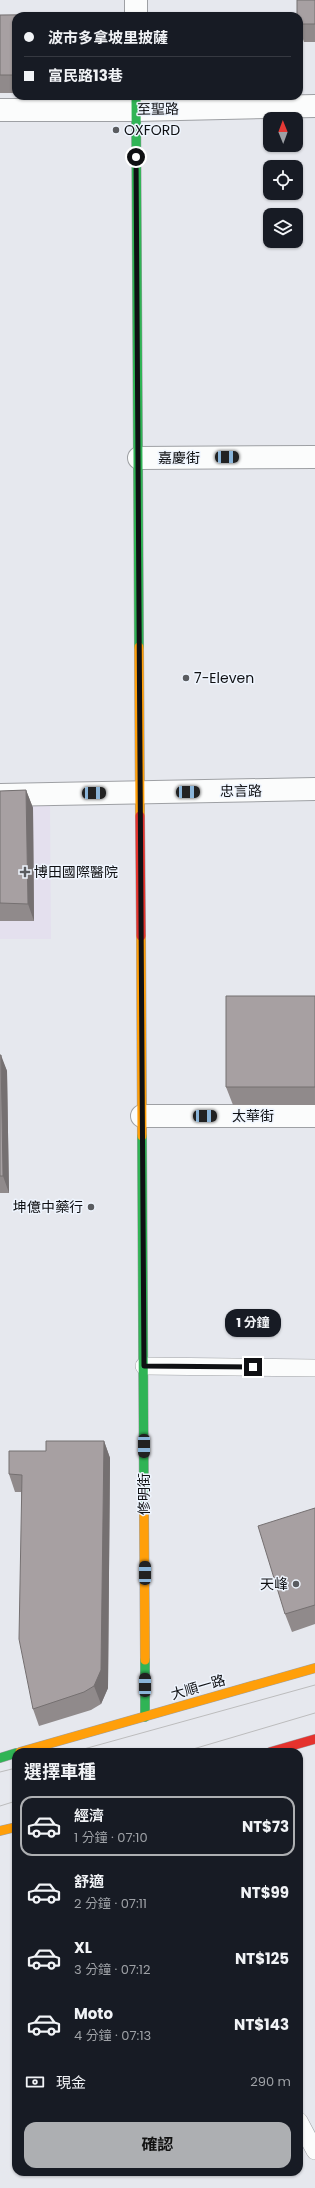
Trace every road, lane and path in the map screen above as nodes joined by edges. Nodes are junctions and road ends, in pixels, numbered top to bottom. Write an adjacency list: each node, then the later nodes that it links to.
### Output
1 (136, 0): 2 (street)
2 (136, 12)
3 (136, 103): 4 (street, 至聖路); 5 (street, 至聖路); 7 (street, 修明街)
4 (315, 106)
5 (0, 110)
6 (315, 457): 7 (street, 嘉慶街)
7 (139, 458): 9 (street, 修明街)
8 (315, 789): 9 (street, 忠言路)
9 (140, 792): 10 (street, 忠言路); 11 (street, 修明街)
10 (0, 794)
11 (142, 1116): 12 (street, 太華街); 13 (street, 修明街)
12 (315, 1116)
13 (144, 1366): 14 (lane); 16 (street, 修明街)
14 (315, 1368)
15 (315, 1668): 16 (street, 大順一路)
16 (146, 1717): 18 (street, 大順一路)
17 (315, 1739): 19 (street)
18 (34, 1748)
19 (284, 1748)
20 (12, 1754): 21 (street)
21 (0, 1758)
22 (12, 1828): 23 (street)
23 (0, 1832)
24 (303, 2128): 25 (lane)
25 (315, 2151)

